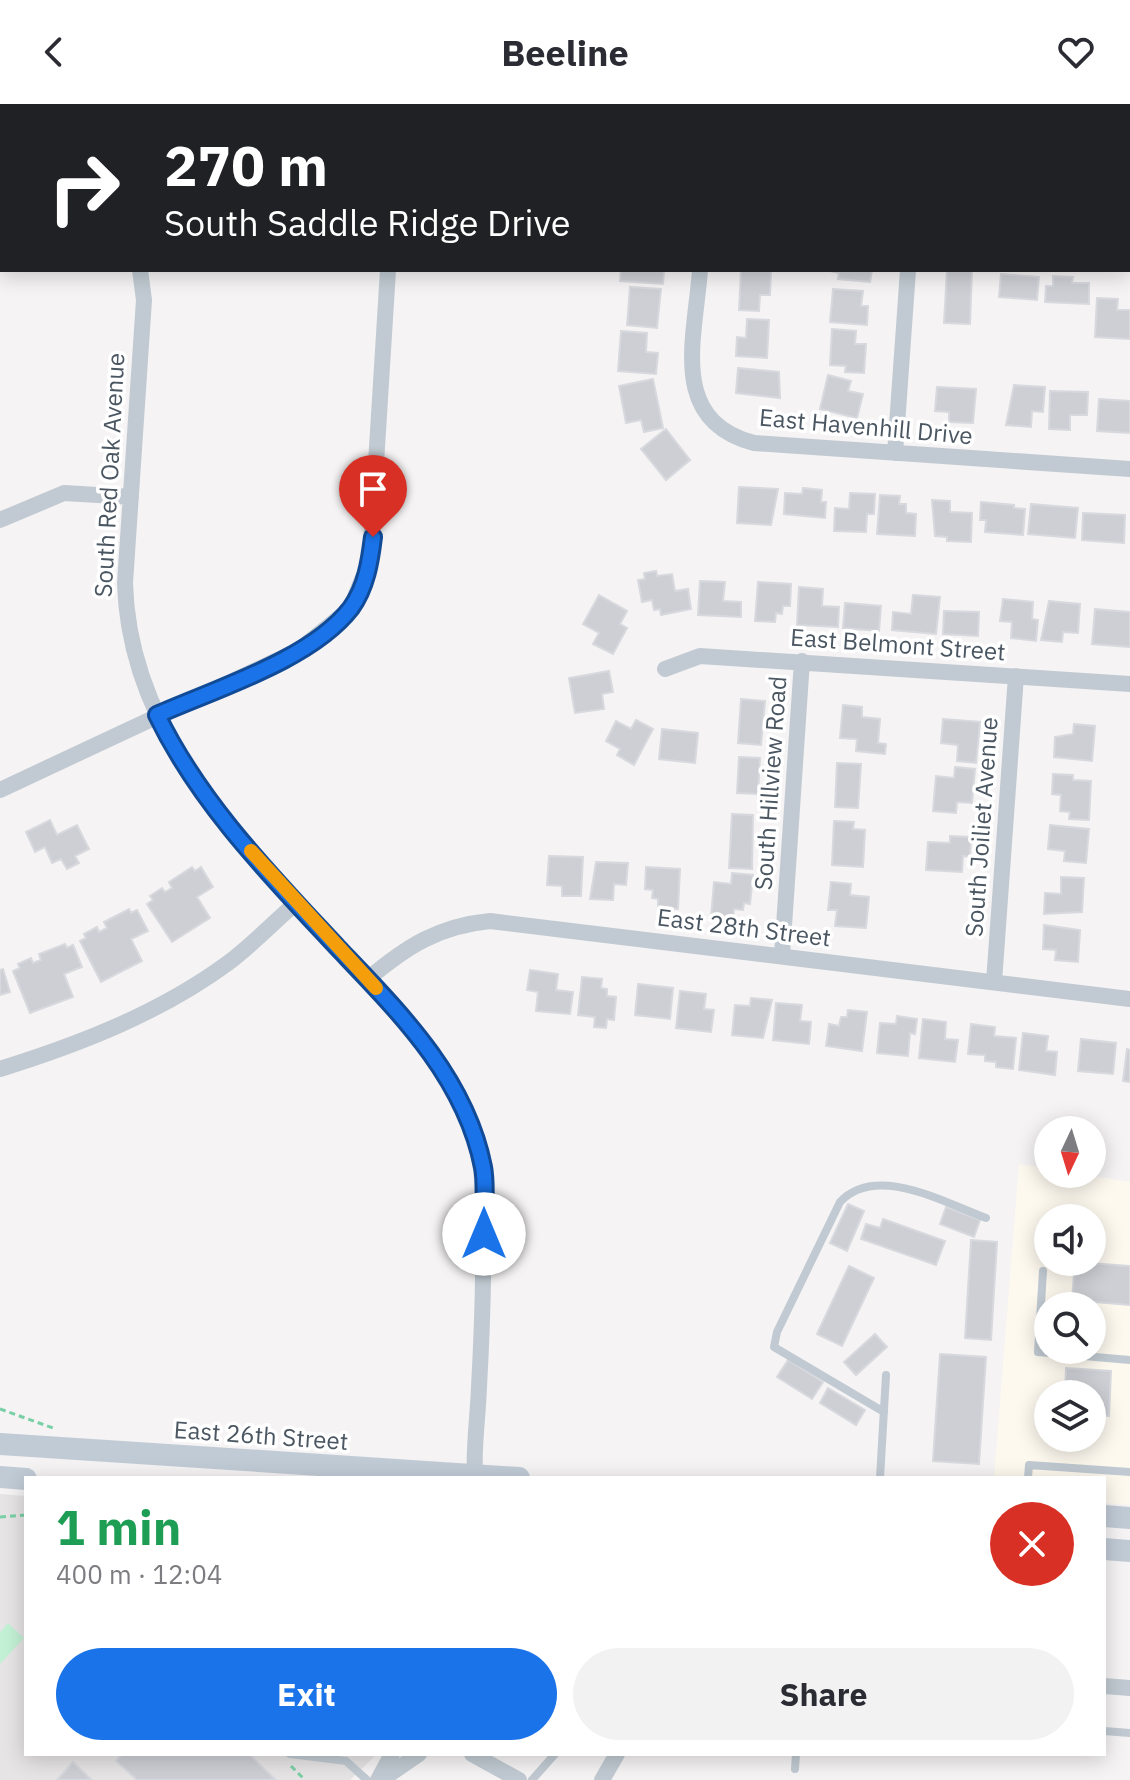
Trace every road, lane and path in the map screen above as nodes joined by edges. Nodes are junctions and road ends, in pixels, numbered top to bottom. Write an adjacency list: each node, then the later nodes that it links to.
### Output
1 (140, 272): 7 (street, South Red Oak Avenue)
2 (388, 272): 13 (street)
3 (700, 272): 5 (street, East Havenhill Drive)
4 (908, 272): 5 (street)
5 (895, 453): 6 (street, East Havenhill Drive)
6 (1130, 469)
7 (131, 497): 8 (street); 13 (street, South Red Oak Avenue)
8 (0, 520)
9 (802, 661): 10 (street, East Belmont Street); 11 (street, East Belmont Street); 16 (street, South Hillview Road)
10 (665, 669)
11 (1016, 676): 12 (street, East Belmont Street); 18 (street, South Joiliet Avenue)
12 (1130, 684)
13 (157, 715): 14 (street); 15 (street, South Red Oak Avenue)
14 (0, 790)
15 (297, 902): 17 (street, South Red Oak Avenue); 20 (street)
16 (782, 955): 17 (street, East 28th Street); 18 (street, East 28th Street)
17 (368, 979): 31 (street, South Red Oak Avenue)
18 (994, 982): 19 (street, East 28th Street)
19 (1130, 999)
20 (0, 1069)
21 (986, 1218): 26 (lane)
22 (1043, 1276): 23 (lane)
23 (1130, 1360)
24 (886, 1375): 26 (lane)
25 (0, 1409): 27 (path)
26 (884, 1412): 32 (lane)
27 (60, 1431)
28 (0, 1444): 30 (main road, East 26th Street)
29 (1130, 1472): 33 (lane)
30 (460, 1476)
31 (474, 1476)
32 (880, 1476)
33 (1028, 1476)
34 (0, 1477): 35 (main road)
35 (24, 1479)
36 (24, 1515): 38 (path)
37 (1106, 1516): 39 (main road)
38 (0, 1517)
39 (1130, 1518)
40 (1106, 1549): 41 (main road)
41 (1130, 1551)
42 (1106, 1686): 43 (street)
43 (1130, 1688)
44 (1106, 1731): 45 (lane)
45 (1130, 1733)
46 (391, 1756): 55 (street)
47 (416, 1756): 55 (street)
48 (476, 1756): 56 (street)
49 (553, 1756): 57 (lane)
50 (616, 1756): 58 (street)
51 (796, 1756): 53 (lane)
52 (343, 1757): 54 (lane)
53 (795, 1769)
54 (367, 1780)
55 (380, 1780)
56 (519, 1780)
57 (532, 1780)
58 (602, 1780)

